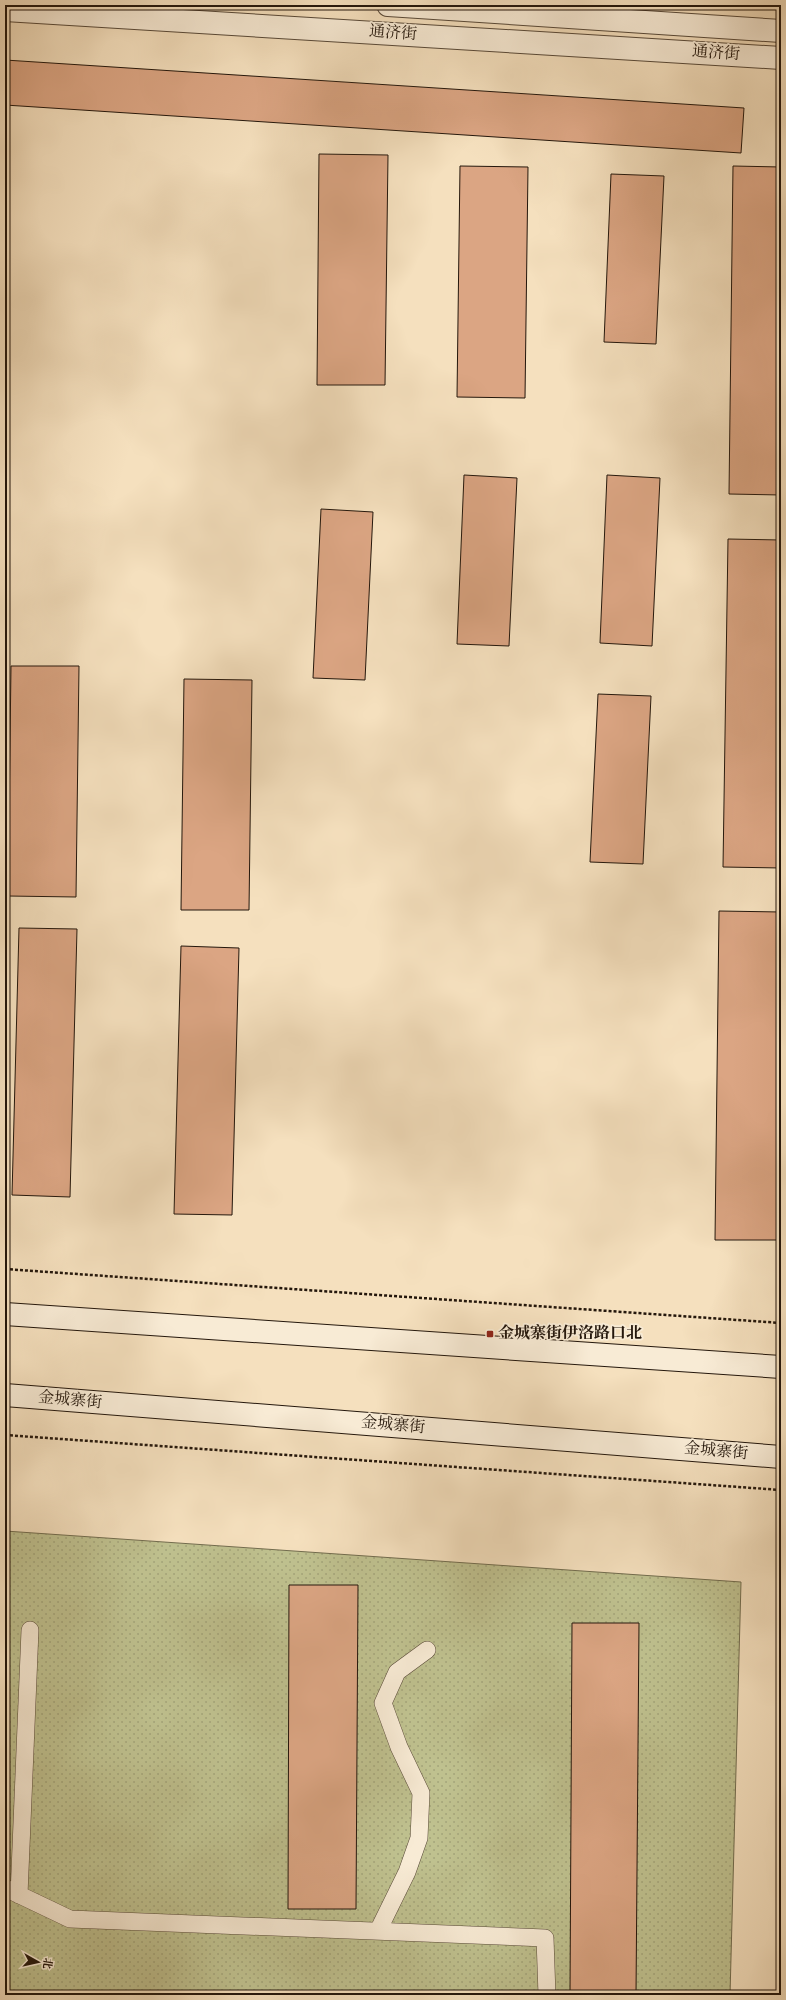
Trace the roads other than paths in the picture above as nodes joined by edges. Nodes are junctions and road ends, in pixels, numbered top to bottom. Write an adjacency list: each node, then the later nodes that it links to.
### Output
1 (388, 5): 3 (main road, 通济街)
2 (5, 10): 4 (main road, 通济街)
3 (781, 31)
4 (781, 58)
5 (5, 1314): 6 (main road)
6 (781, 1367)
7 (5, 1396): 8 (main road, 金城寨街)
8 (781, 1457)
9 (30, 1630): 11 (lane)
10 (427, 1650): 12 (lane)
11 (12, 1891): 12 (lane)
12 (378, 1931): 13 (lane)
13 (547, 1995)

